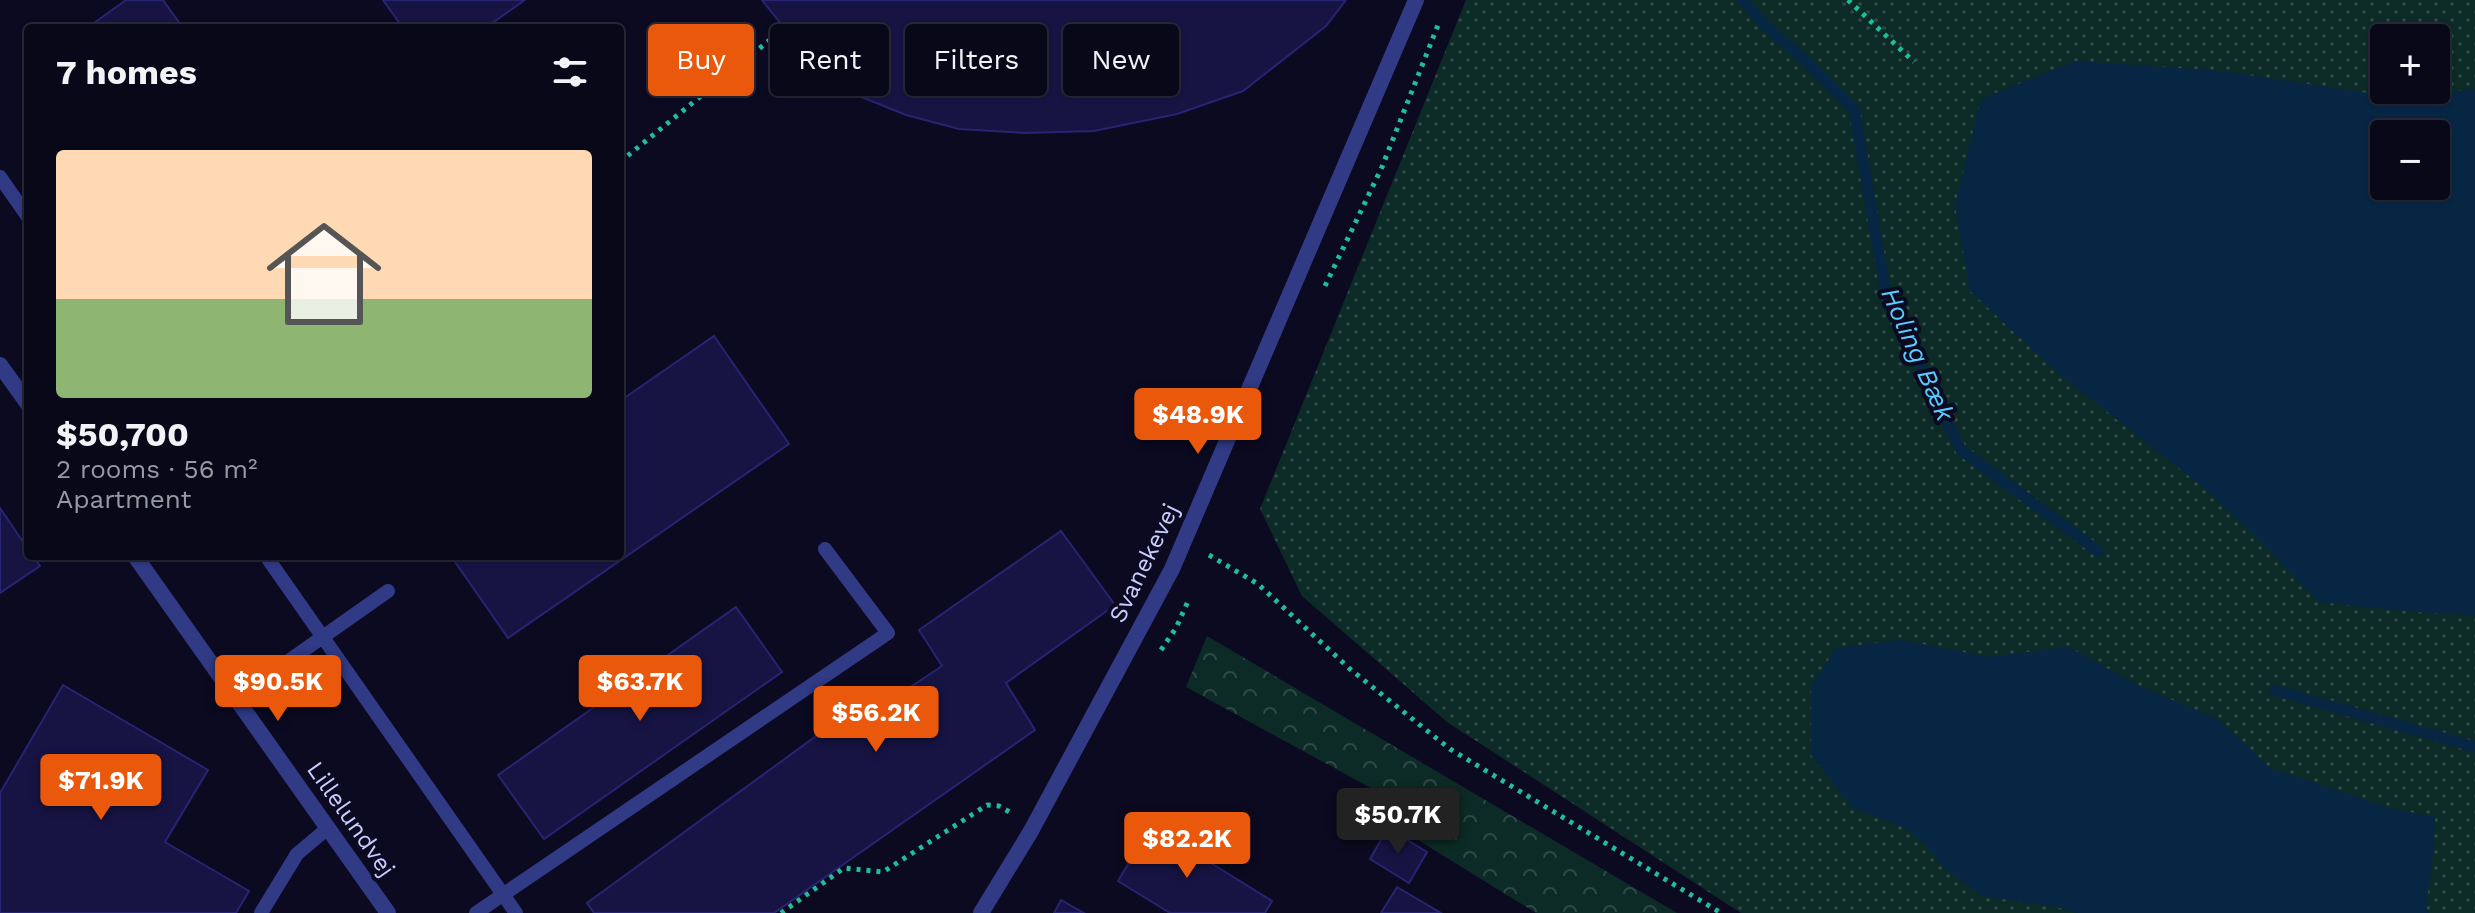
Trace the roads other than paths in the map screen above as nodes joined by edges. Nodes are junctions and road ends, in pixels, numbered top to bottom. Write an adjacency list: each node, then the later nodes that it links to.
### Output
1 (1416, 0): 18 (street, Svanekevej)
2 (0, 177): 3 (lane)
3 (24, 211)
4 (0, 365): 5 (street)
5 (24, 398)
6 (825, 549): 13 (lane)
7 (138, 560): 11 (street, Lillelundvej)
8 (269, 560): 10 (lane)
9 (388, 591): 10 (lane)
10 (323, 637): 11 (lane); 13 (lane)
11 (236, 698): 12 (street, Lillelundvej)
12 (328, 828): 14 (lane); 15 (street, Lillelundvej)
13 (503, 895): 16 (lane); 17 (lane)
14 (261, 913)
15 (388, 913)
16 (476, 913)
17 (516, 913)
18 (981, 913)

